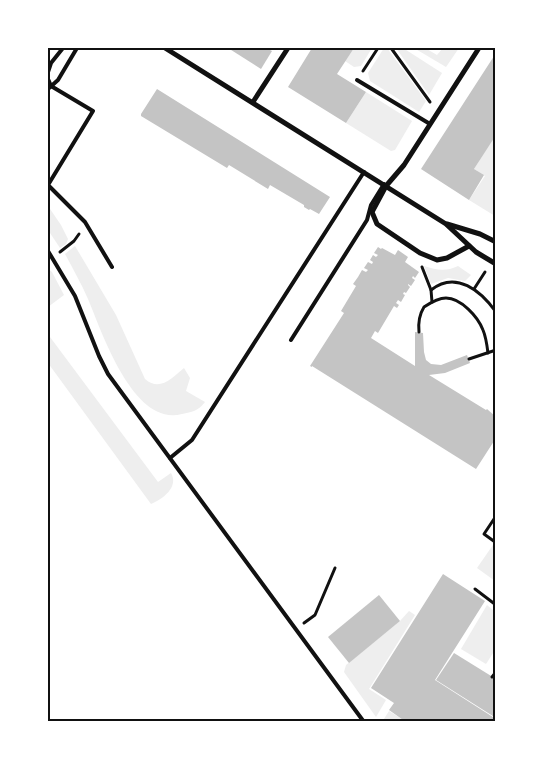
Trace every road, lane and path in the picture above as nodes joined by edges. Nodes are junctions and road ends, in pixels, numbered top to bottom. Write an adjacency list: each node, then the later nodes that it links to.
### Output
1 (63, 48): 8 (lane)
2 (77, 48): 11 (lane)
3 (165, 48): 12 (street)
4 (288, 48): 12 (street)
5 (378, 48): 10 (path)
6 (391, 48): 13 (path)
7 (479, 48): 13 (street)
8 (48, 72)
9 (48, 79): 11 (lane)
10 (358, 80): 14 (lane)
11 (49, 88): 25 (lane)
12 (253, 102): 15 (street)
13 (437, 112): 14 (street)
14 (430, 124): 16 (street)
15 (364, 172): 16 (street); 36 (lane)
16 (385, 185): 17 (street); 23 (street); 32 (lane)
17 (446, 224): 19 (street); 20 (street)
18 (74, 242): 22 (path)
19 (496, 242)
20 (469, 246): 23 (street); 24 (street)
21 (48, 251): 36 (lane)
22 (62, 251)
23 (420, 253): 27 (path)
24 (496, 264)
25 (112, 267)
26 (486, 272): 28 (path)
27 (431, 290): 28 (path); 29 (path)
28 (474, 290): 30 (path)
29 (432, 302): 31 (path); 34 (path)
30 (496, 312)
31 (419, 332)
32 (291, 340)
33 (496, 350): 34 (path)
34 (488, 353): 35 (path)
35 (469, 359)
36 (170, 458): 42 (lane)
37 (496, 516): 38 (path)
38 (496, 542)
39 (335, 568): 42 (path)
40 (475, 589): 41 (path)
41 (496, 605)
42 (296, 629): 45 (lane)
43 (496, 672): 44 (path)
44 (492, 677)
45 (364, 722)

